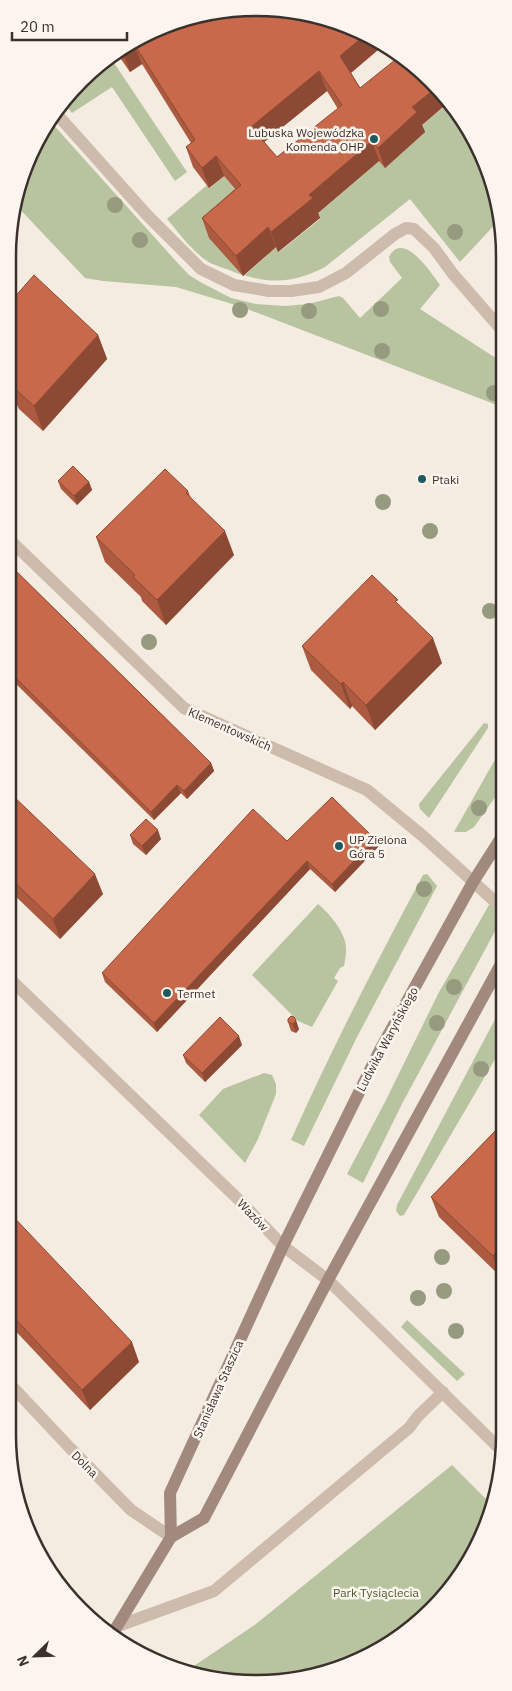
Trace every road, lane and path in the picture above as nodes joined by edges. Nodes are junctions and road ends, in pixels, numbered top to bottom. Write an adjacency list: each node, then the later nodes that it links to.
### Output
1 (60, 118): 2 (street)
2 (496, 321)
3 (16, 545): 5 (street, Klementowskich)
4 (496, 846): 5 (street, Ludwika Waryńskiego)
5 (473, 882): 6 (street, Klementowskich); 9 (street, Ludwika Waryńskiego)
6 (496, 903)
7 (496, 973): 10 (street)
8 (16, 985): 9 (street, Wazów)
9 (283, 1246): 10 (street, Wazów); 14 (street, Stanisława Staszica)
10 (328, 1280): 12 (street, Wazów); 14 (street)
11 (16, 1391): 14 (street, Dolna)
12 (443, 1392): 13 (street, Wazów); 15 (street)
13 (495, 1444)
14 (171, 1537): 15 (street)
15 (116, 1630)

